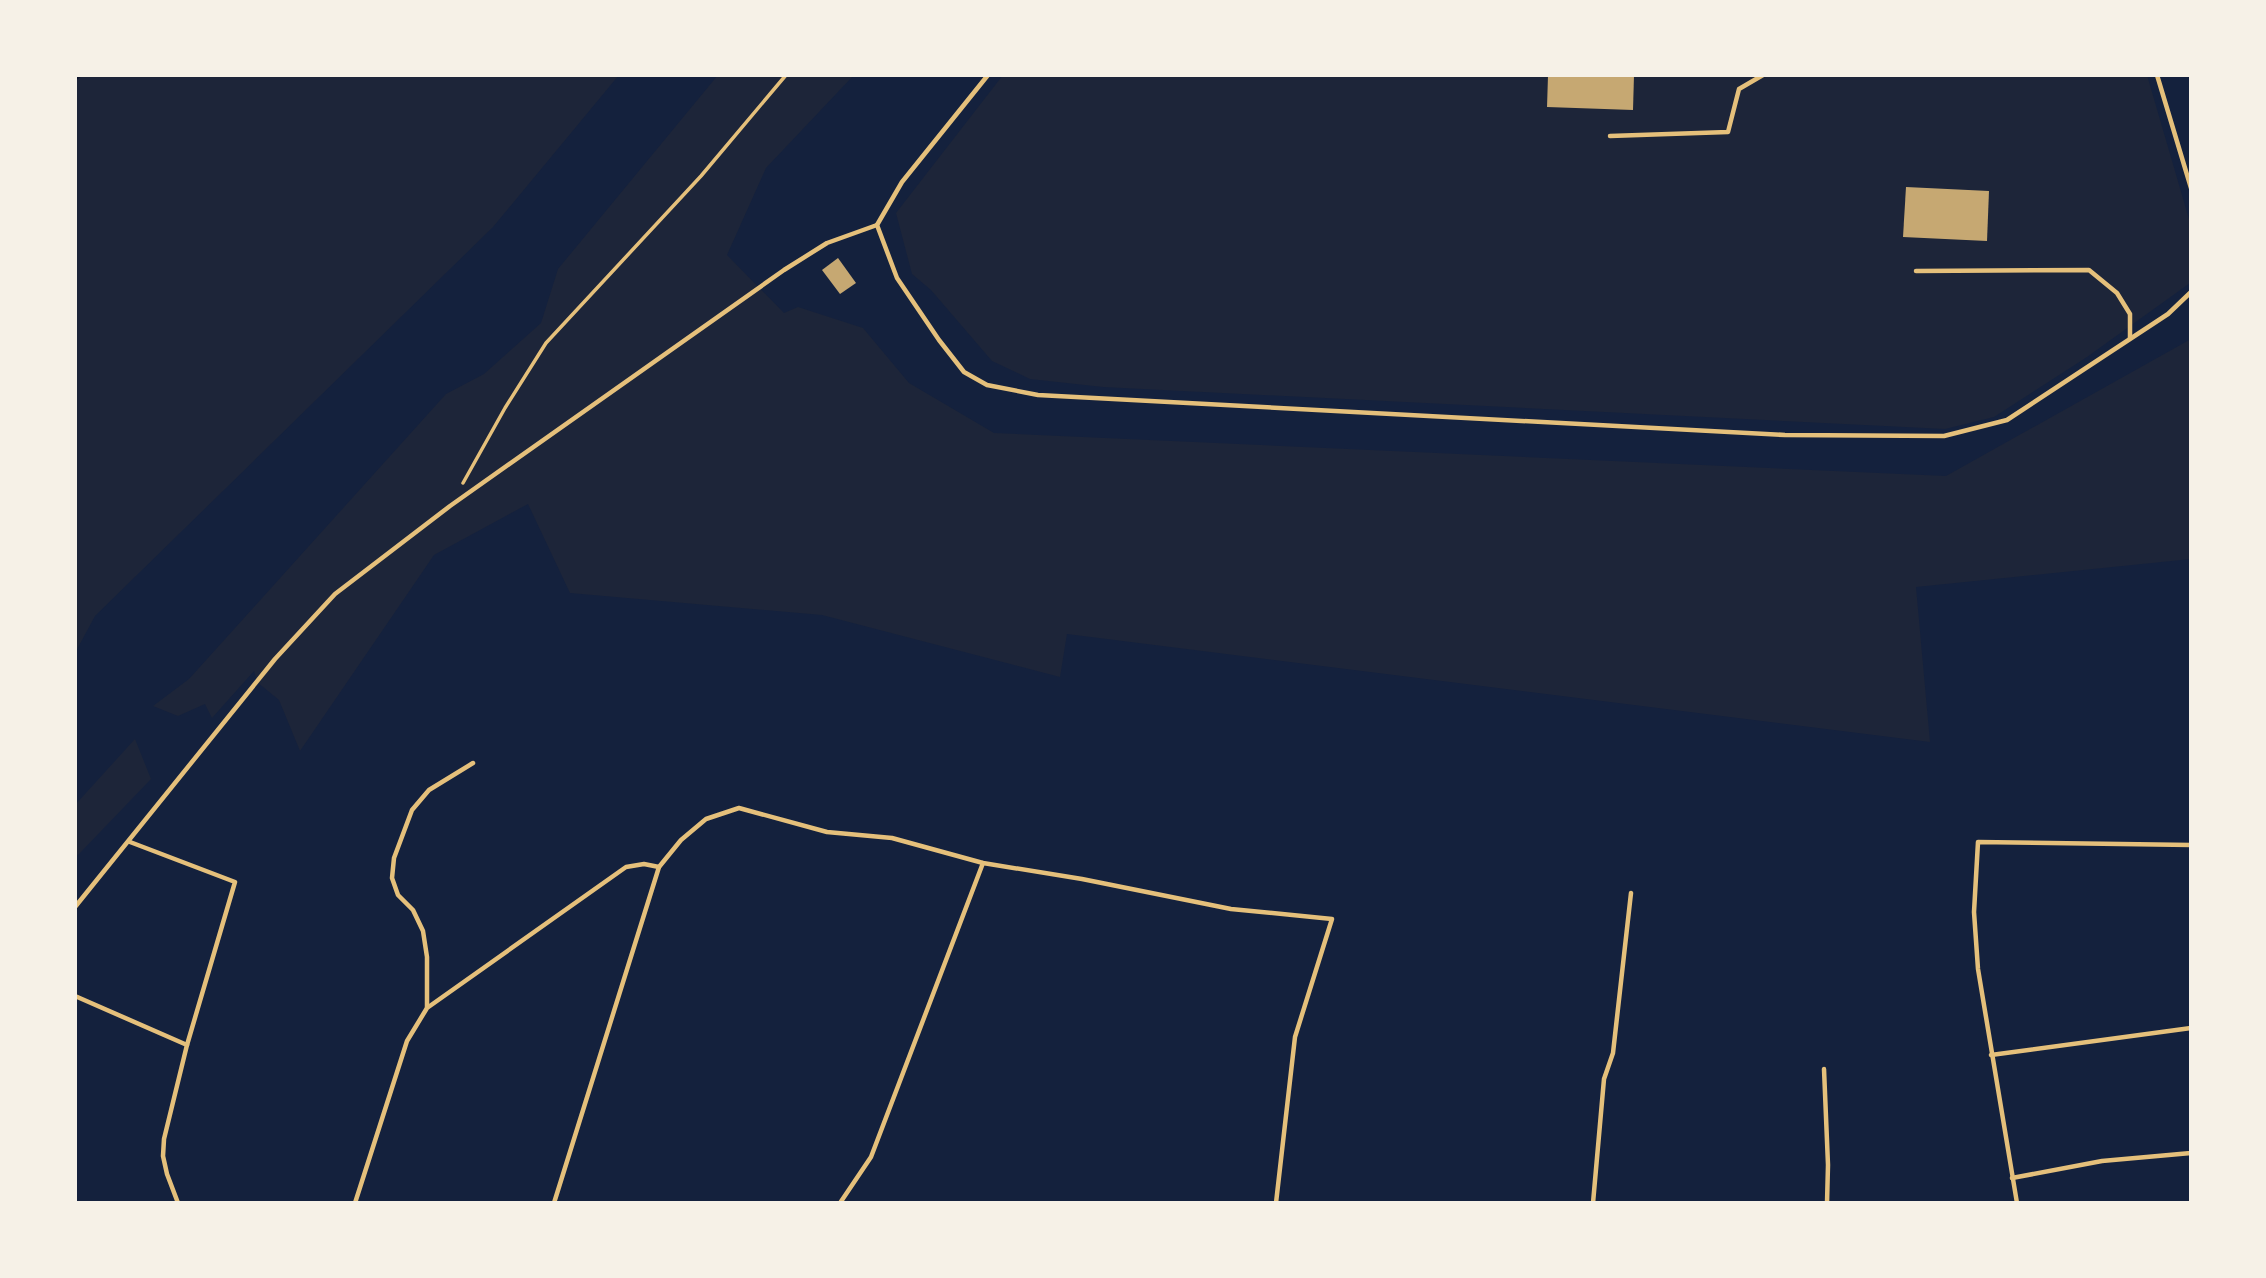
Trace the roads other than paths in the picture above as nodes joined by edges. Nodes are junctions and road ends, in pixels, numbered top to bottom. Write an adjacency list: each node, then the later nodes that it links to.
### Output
1 (988, 75): 6 (lane)
2 (1763, 75): 4 (lane)
3 (2157, 75): 5 (lane)
4 (1610, 135)
5 (2191, 188)
6 (877, 225): 9 (lane); 11 (lane)
7 (1916, 271): 9 (lane)
8 (2191, 292): 9 (lane)
9 (2130, 339)
10 (473, 763): 18 (lane)
11 (130, 842): 16 (lane); 20 (lane)
12 (2191, 845): 21 (lane)
13 (983, 863): 14 (lane); 28 (lane); 29 (lane)
14 (659, 867): 18 (lane); 27 (lane)
15 (1632, 893): 30 (lane)
16 (75, 907)
17 (75, 996): 20 (lane)
18 (426, 1007): 26 (lane)
19 (2191, 1028): 21 (lane)
20 (187, 1045): 25 (lane)
21 (1991, 1055): 24 (lane)
22 (1824, 1069): 31 (lane)
23 (2191, 1153): 24 (lane)
24 (2012, 1178): 32 (lane)
25 (178, 1203)
26 (355, 1203)
27 (554, 1203)
28 (840, 1203)
29 (1276, 1203)
30 (1593, 1203)
31 (1827, 1203)
32 (2017, 1203)

